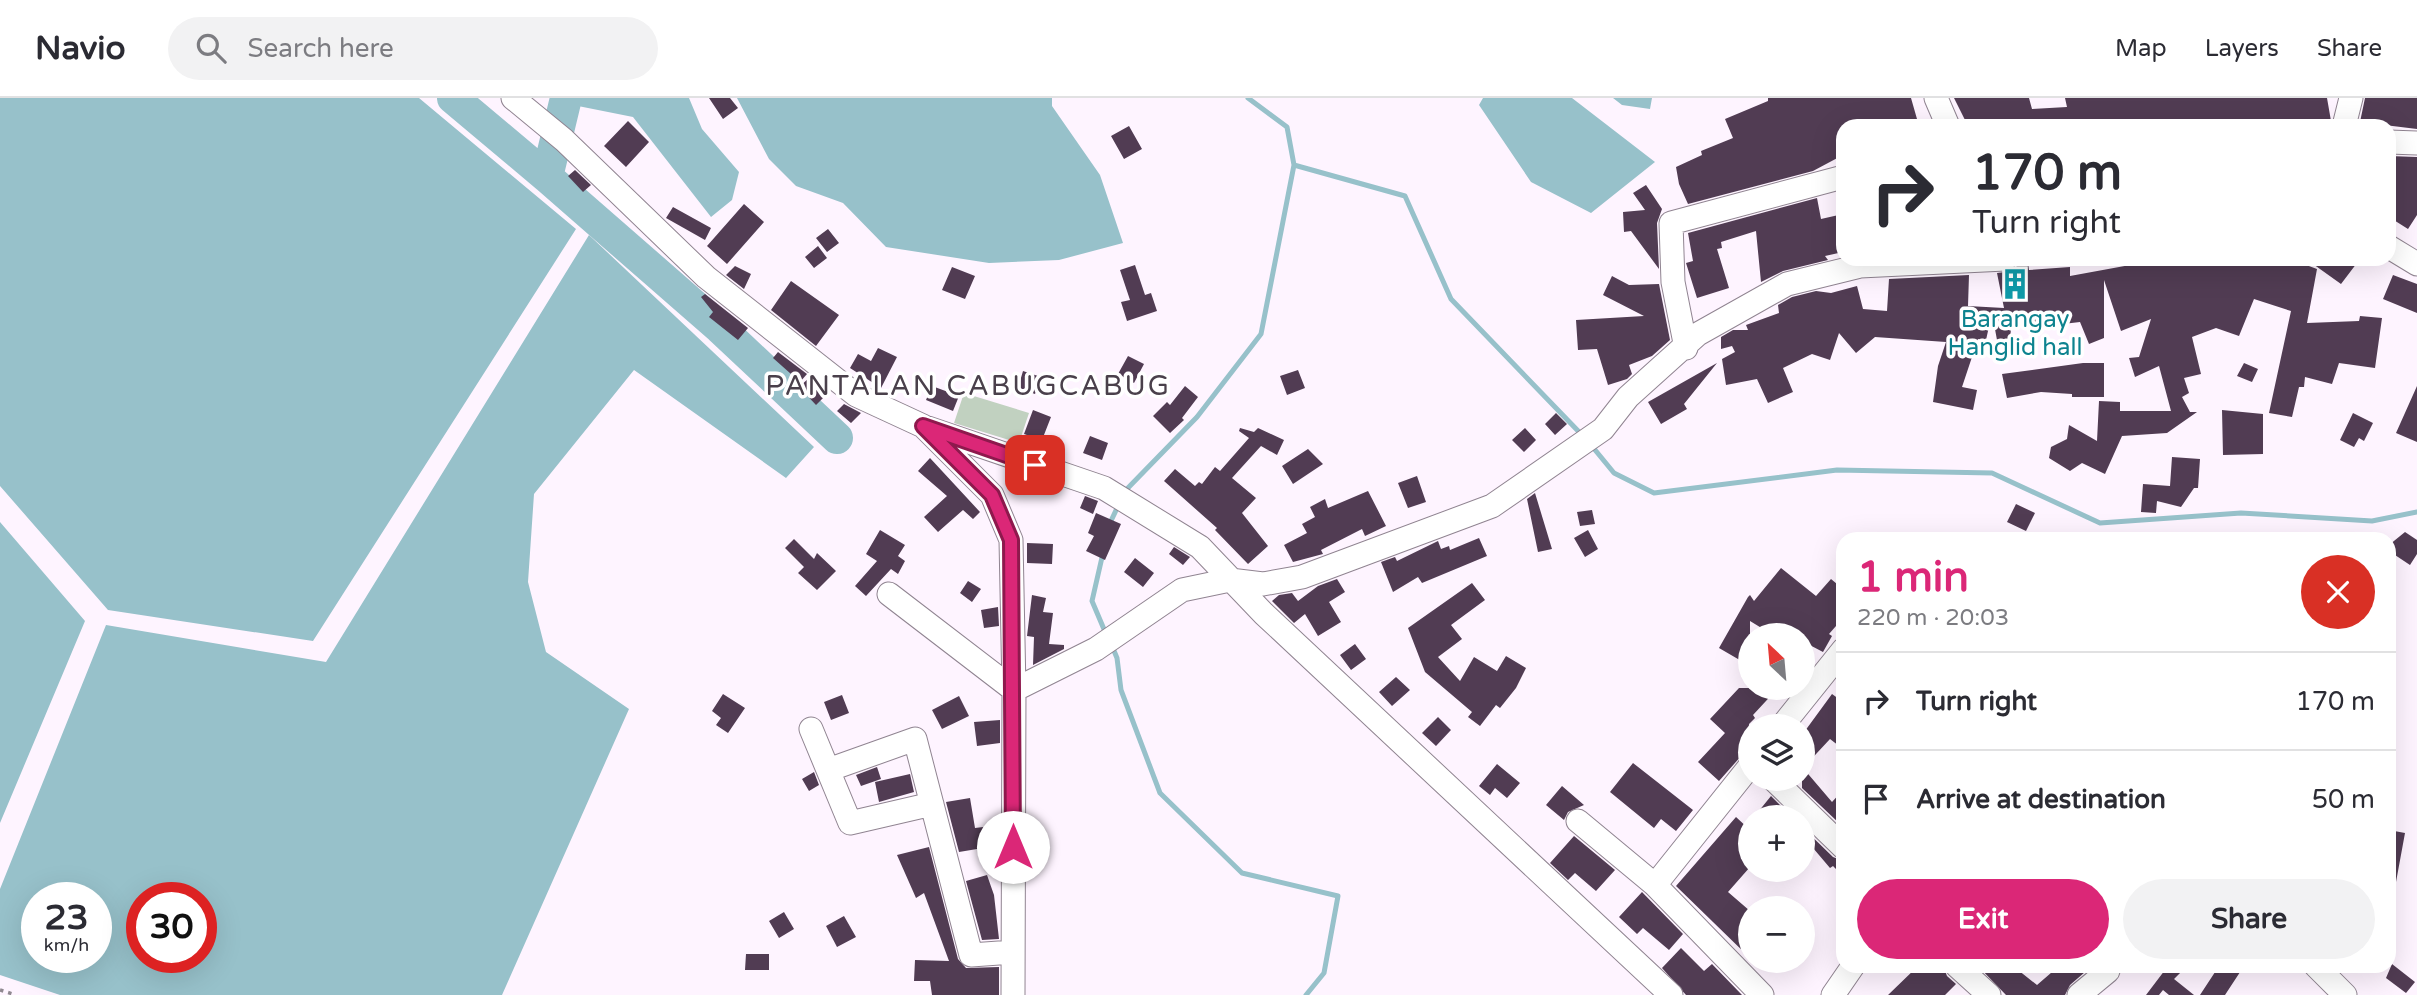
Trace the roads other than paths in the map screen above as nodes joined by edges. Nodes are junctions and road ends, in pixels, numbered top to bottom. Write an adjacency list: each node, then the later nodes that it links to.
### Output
1 (513, 98): 13 (street)
2 (1936, 98): 4 (street)
3 (2351, 98): 5 (street)
4 (1945, 119)
5 (2346, 119)
6 (2396, 142): 7 (street)
7 (2417, 143)
8 (1836, 179): 12 (street)
9 (2396, 251): 10 (street)
10 (2417, 264)
11 (1850, 266): 12 (street)
12 (1686, 348): 14 (street)
13 (923, 426): 14 (street); 17 (street)
14 (1230, 580): 17 (street); 33 (street)
15 (889, 594): 17 (street)
16 (1836, 659): 18 (street)
17 (1014, 690): 27 (street)
18 (1792, 714)
19 (811, 729): 20 (street)
20 (828, 770): 23 (street); 23 (street)
21 (1738, 781): 26 (street)
22 (1785, 791): 25 (street)
23 (932, 804): 27 (street)
24 (1578, 821): 26 (street)
25 (1836, 840)
26 (1655, 885): 34 (street)
27 (1013, 952): 32 (street)
28 (1848, 973): 35 (street)
29 (1965, 973): 36 (street)
30 (2106, 973): 37 (street)
31 (2323, 973): 38 (street)
32 (1013, 995)
33 (1671, 995)
34 (1762, 995)
35 (1833, 995)
36 (1989, 995)
37 (2079, 995)
38 (2345, 995)

